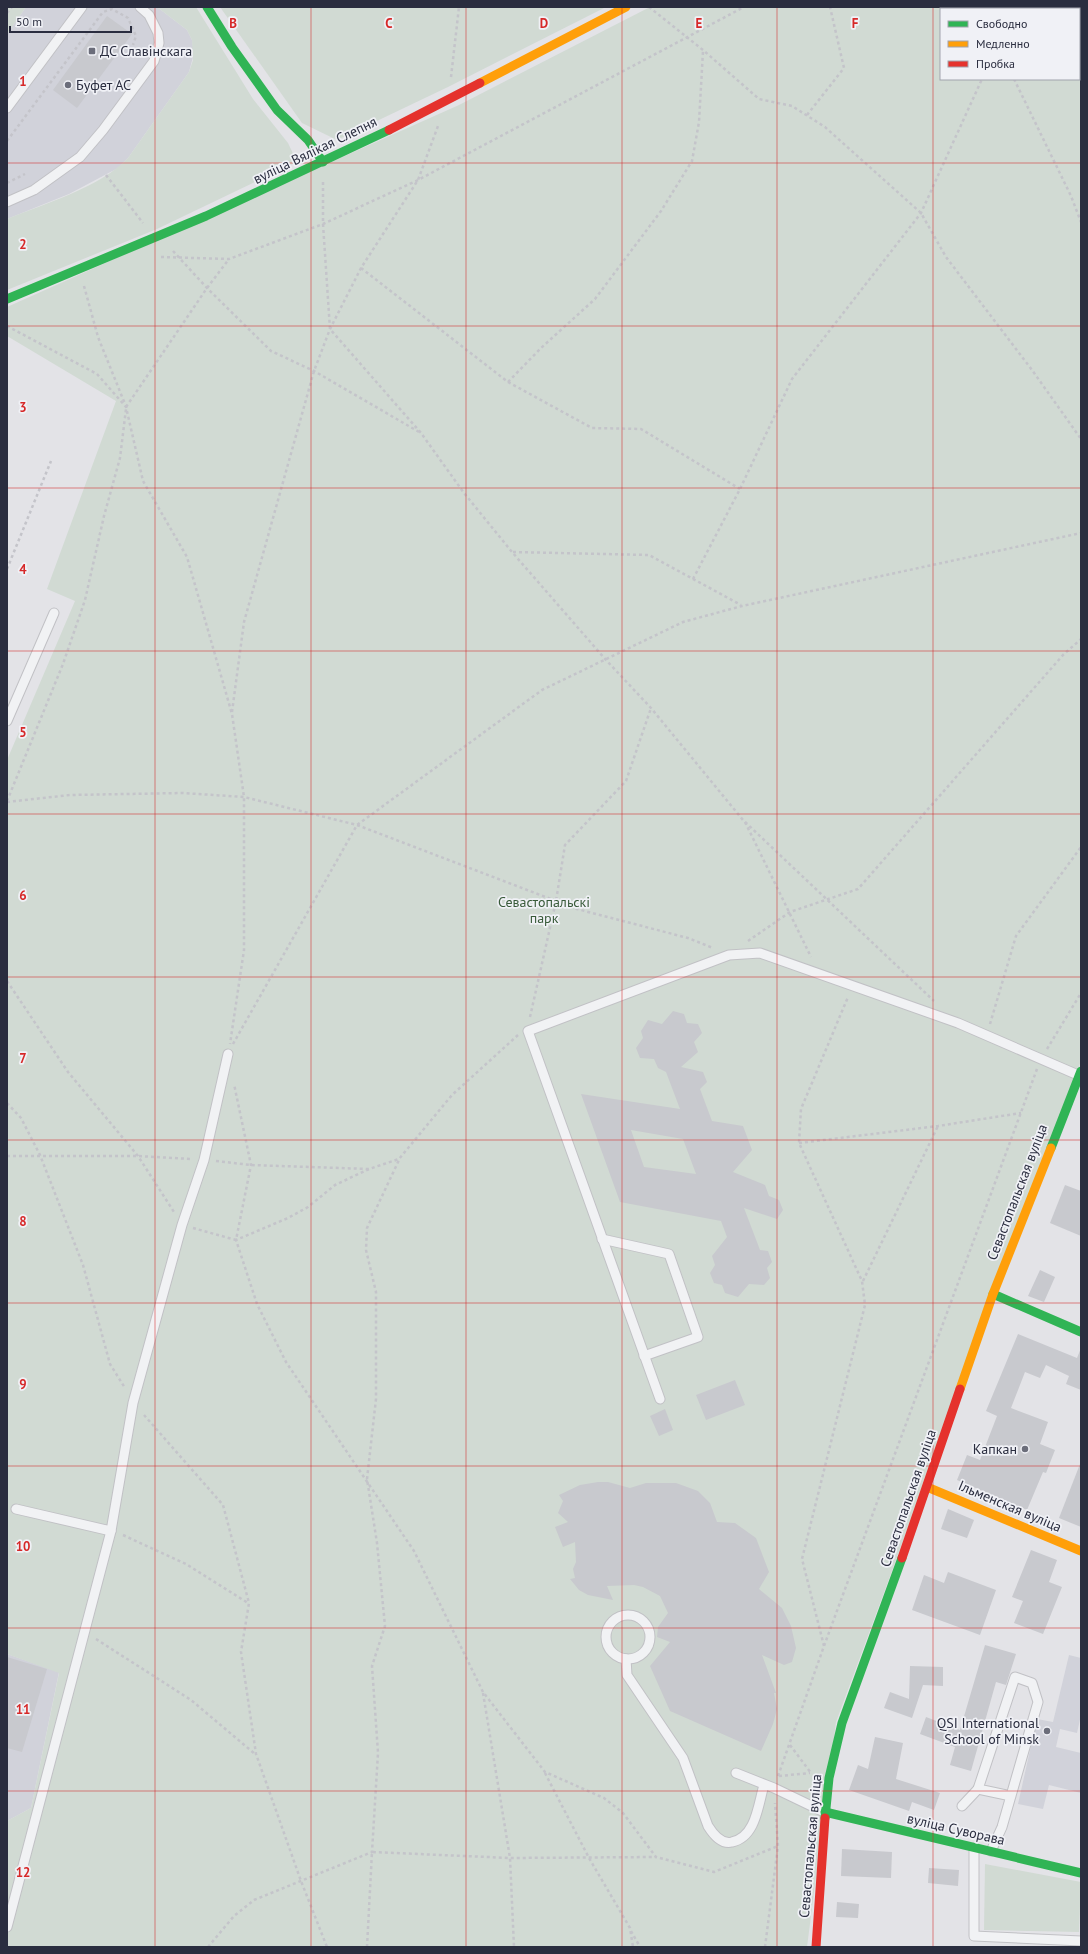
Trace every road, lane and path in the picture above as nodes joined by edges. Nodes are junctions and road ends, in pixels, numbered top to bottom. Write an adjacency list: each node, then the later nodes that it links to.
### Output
1 (12, 7): 10 (path)
2 (82, 7): 17 (lane)
3 (140, 7): 26 (lane)
4 (207, 7): 21 (street)
5 (459, 7): 16 (path)
6 (626, 7): 16 (street, вуліца Вялікая Слепня)
7 (649, 7): 11 (path)
8 (744, 7): 11 (path)
9 (830, 7): 18 (path)
10 (7, 13)
11 (687, 37): 13 (path); 24 (path)
12 (133, 45): 20 (path)
13 (703, 50): 18 (path); 41 (path)
14 (982, 80): 27 (path)
15 (1014, 80): 28 (path)
16 (448, 99): 21 (street, вуліца Вялікая Слепня)
17 (7, 108)
18 (807, 116): 27 (path)
19 (440, 121): 24 (path)
20 (7, 141)
21 (323, 162): 29 (path); 30 (street, вуліца Вялікая Слепня)
22 (25, 174): 25 (path)
23 (106, 175): 30 (path)
24 (418, 180): 29 (path); 34 (path)
25 (7, 183)
26 (7, 202)
27 (922, 213): 44 (path); 46 (path)
28 (1081, 222)
29 (323, 224): 33 (path); 39 (path)
30 (158, 237): 31 (path); 35 (street, вуліца Вялікая Слепня)
31 (179, 256): 32 (path); 33 (path); 36 (path)
32 (156, 257)
33 (229, 259): 36 (path)
34 (361, 268): 39 (path); 41 (path)
35 (79, 270): 37 (street, вуліца Вялікая Слепня); 42 (path)
36 (207, 288): 40 (path); 42 (path)
37 (7, 299)
38 (7, 326): 42 (path)
39 (330, 329): 40 (path); 43 (path)
40 (314, 371): 43 (path); 56 (path)
41 (508, 382): 46 (path)
42 (126, 407): 56 (path); 59 (path)
43 (421, 433): 48 (path)
44 (1081, 439)
45 (51, 461): 49 (path)
46 (740, 489): 50 (path)
47 (1081, 533): 51 (path)
48 (512, 552): 50 (path); 54 (path)
49 (7, 569)
50 (693, 579): 51 (path)
51 (742, 606): 54 (path)
52 (54, 613): 57 (lane)
53 (1081, 639): 63 (path)
54 (606, 660): 55 (path); 61 (path)
55 (651, 708): 60 (path); 64 (path)
56 (232, 714): 58 (path)
57 (7, 721)
58 (244, 797): 59 (path); 61 (path); 75 (path)
59 (7, 801)
60 (743, 820): 63 (path); 65 (path)
61 (357, 825): 64 (path); 75 (path)
62 (1081, 847): 74 (path)
63 (828, 899): 65 (path); 72 (path)
64 (556, 901): 67 (path); 73 (path)
65 (790, 912): 66 (path); 68 (path)
66 (747, 942)
67 (729, 955): 68 (lane); 73 (lane)
68 (819, 974): 70 (lane)
69 (7, 981): 86 (path)
70 (853, 986): 74 (lane); 82 (path)
71 (1081, 993): 76 (path)
72 (935, 1002)
73 (528, 1031): 85 (path); 87 (lane)
74 (987, 1036): 76 (lane)
75 (228, 1054): 86 (lane)
76 (1041, 1059): 77 (lane); 80 (path)
77 (1080, 1073): 90 (street, Севастопальская вуліца)
78 (234, 1083): 88 (path)
79 (7, 1103): 83 (path)
80 (1021, 1112): 81 (path); 102 (path)
81 (938, 1126): 82 (path); 89 (path)
82 (799, 1144): 89 (path)
83 (40, 1154): 84 (path); 94 (path)
84 (7, 1156)
85 (399, 1160): 88 (path); 95 (path)
86 (182, 1225): 88 (path); 94 (lane)
87 (602, 1239): 92 (lane); 92 (lane)
88 (236, 1240): 95 (path)
89 (862, 1281): 102 (path)
90 (993, 1294): 91 (street); 96 (street, Севастопальская вуліца)
91 (1081, 1332)
92 (644, 1356): 93 (lane)
93 (660, 1399)
94 (133, 1403): 98 (lane); 100 (path)
95 (367, 1479): 104 (path); 118 (path)
96 (927, 1487): 99 (street, Ільменская вуліца); 115 (street, Севастопальская вуліца)
97 (16, 1509): 98 (lane)
98 (111, 1531): 100 (path); 101 (lane)
99 (1081, 1551)
100 (249, 1603): 106 (path)
101 (84, 1632): 106 (path); 125 (lane)
102 (824, 1646): 105 (path)
103 (626, 1659): 103 (lane); 110 (lane)
104 (483, 1692): 107 (path); 121 (path)
105 (790, 1744): 109 (path); 109 (path)
106 (256, 1754): 124 (path)
107 (545, 1772): 120 (path); 122 (path)
108 (736, 1773): 110 (lane)
109 (779, 1776): 111 (path)
110 (764, 1785): 111 (lane)
111 (774, 1788): 115 (lane); 116 (path)
112 (978, 1788): 113 (lane); 113 (lane); 114 (lane)
113 (1011, 1796): 119 (lane)
114 (962, 1806)
115 (825, 1812): 117 (street, вуліца Суворава); 135 (street, Севастопальская вуліца)
116 (778, 1846): 120 (path); 134 (path)
117 (974, 1848): 119 (street, вуліца Суворава); 127 (lane)
118 (372, 1852): 121 (path); 124 (path); 130 (path)
119 (991, 1852): 123 (street, вуліца Суворава)
120 (656, 1857): 122 (path)
121 (510, 1858): 122 (path); 131 (path)
122 (589, 1858): 126 (path)
123 (1081, 1873)
124 (301, 1881): 128 (path); 129 (path)
125 (7, 1927)
126 (630, 1928): 132 (path); 133 (path)
127 (1081, 1941)
128 (208, 1947)
129 (327, 1947)
130 (367, 1947)
131 (514, 1947)
132 (633, 1947)
133 (640, 1947)
134 (765, 1947)
135 (816, 1947)

